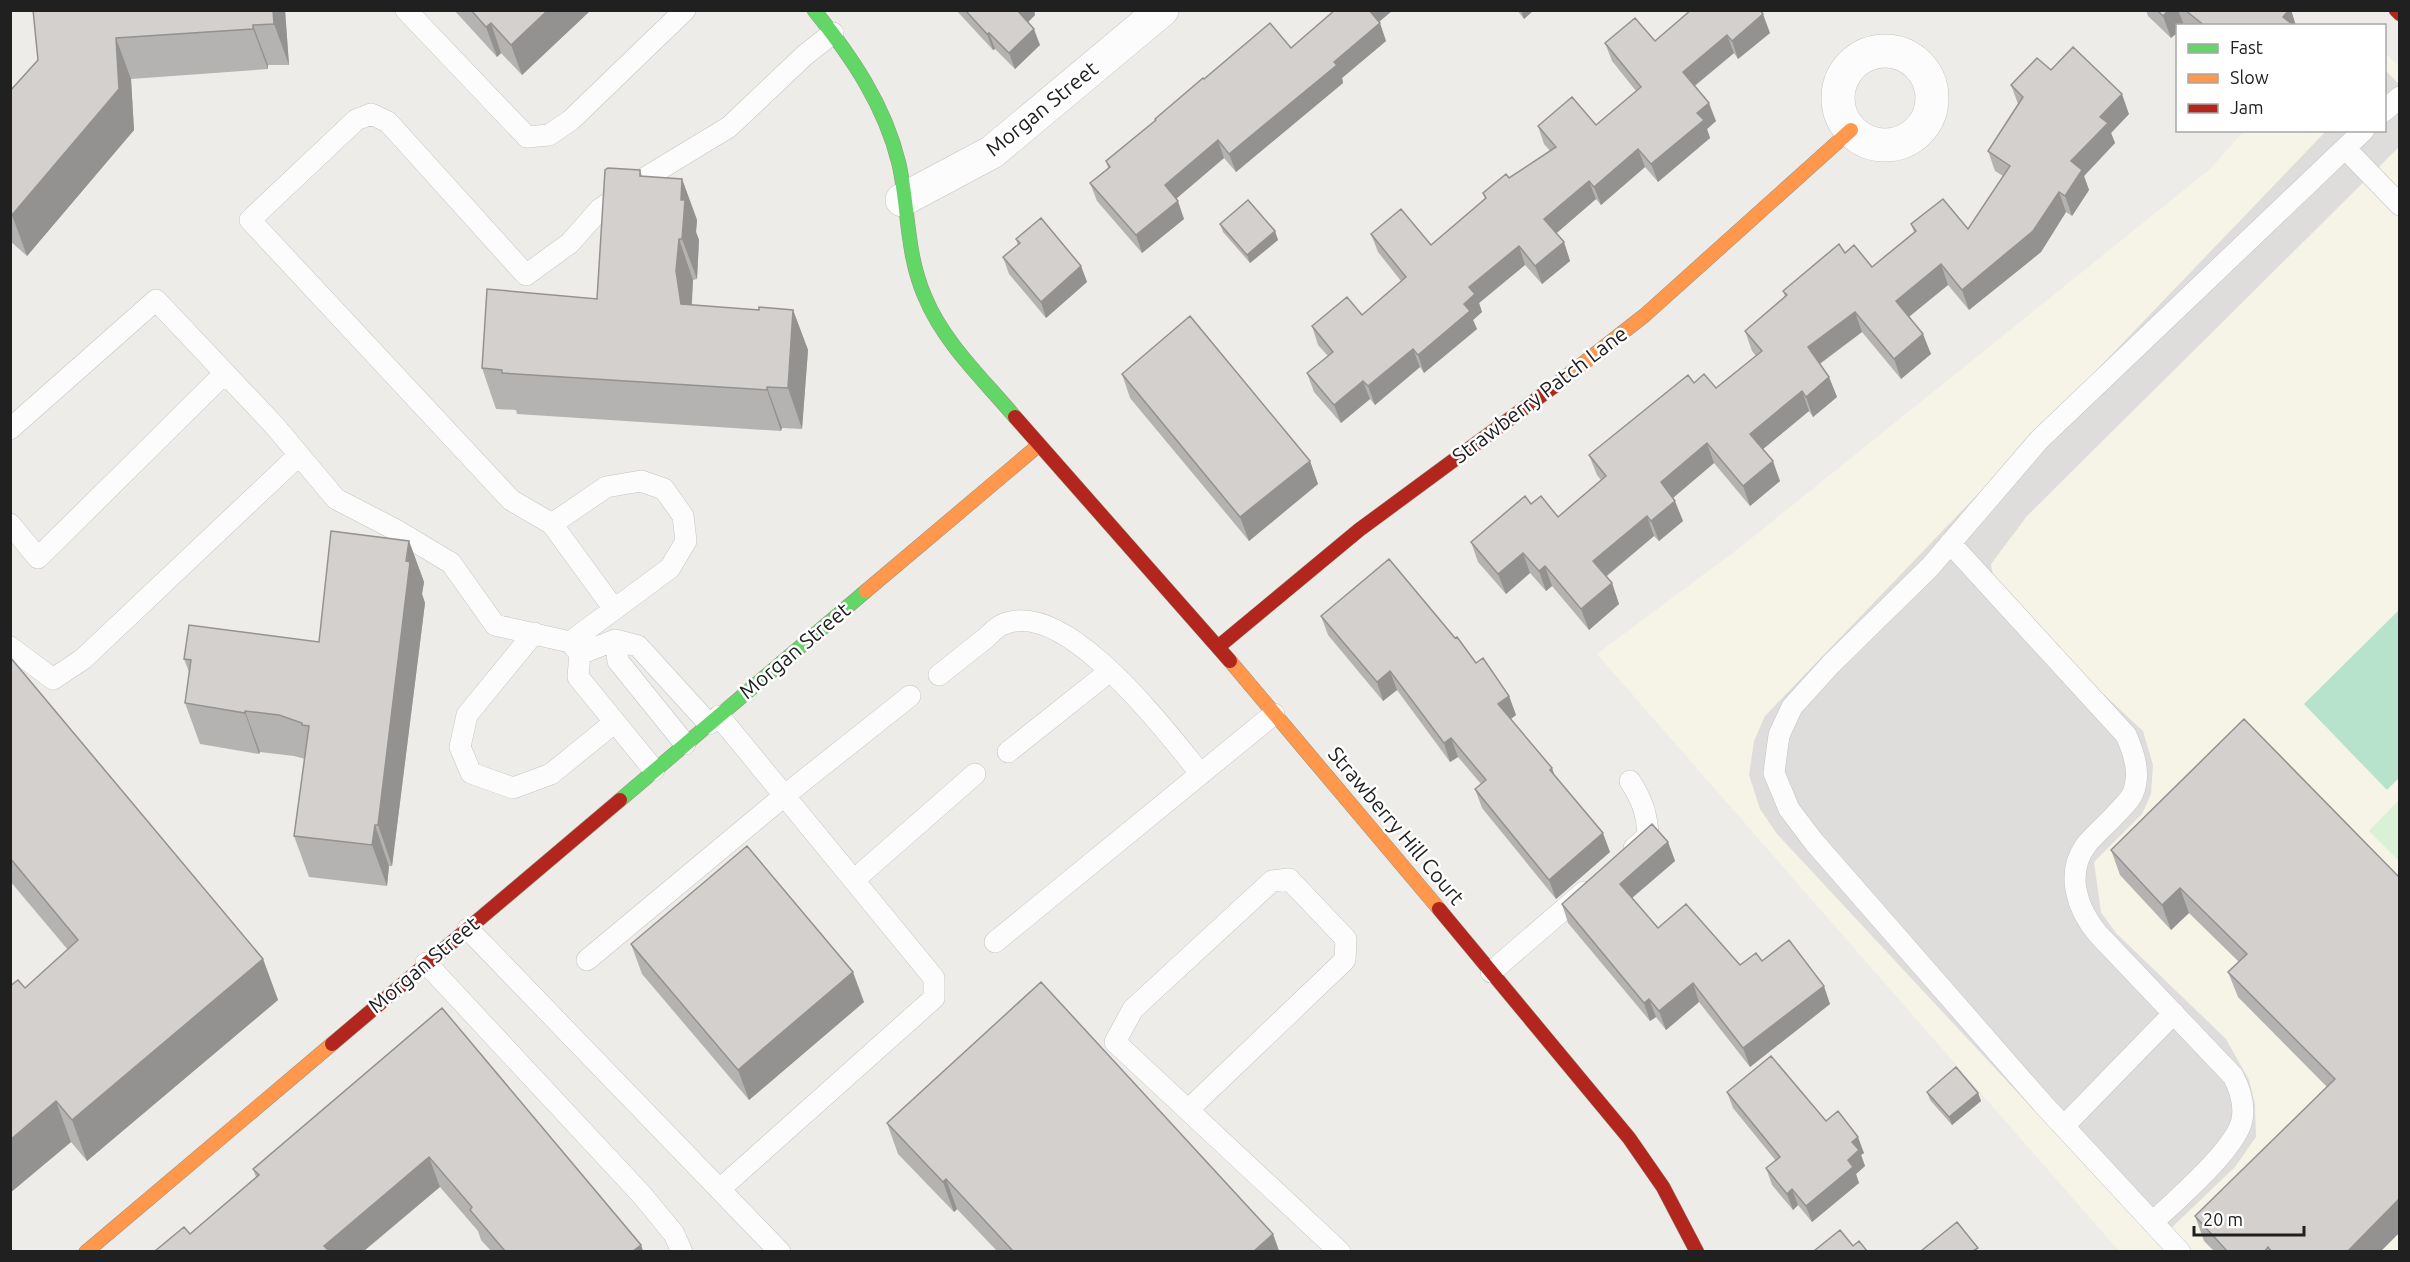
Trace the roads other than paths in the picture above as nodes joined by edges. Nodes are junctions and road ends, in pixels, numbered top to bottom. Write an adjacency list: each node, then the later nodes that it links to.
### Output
1 (406, 10): 2 (lane)
2 (685, 10)
3 (814, 10): 7 (street)
4 (1162, 10): 13 (street, Morgan Street)
5 (2396, 10): 6 (street)
6 (2400, 14)
7 (833, 33): 13 (street); 20 (lane)
8 (2400, 97): 9 (lane)
9 (2386, 110)
10 (1851, 130): 26 (street, Strawberry Patch Lane)
11 (2362, 132): 12 (lane)
12 (2345, 148): 14 (lane); 21 (lane)
13 (902, 200): 17 (street)
14 (2400, 205)
15 (225, 373): 16 (lane); 18 (lane); 19 (lane)
16 (10, 429)
17 (1039, 445): 26 (street, Strawberry Hill Court); 32 (street, Morgan Street)
18 (299, 455): 23 (lane); 25 (lane)
19 (10, 524)
20 (552, 524): 22 (lane); 22 (lane)
21 (1950, 543): 49 (lane); 51 (lane)
22 (614, 609): 27 (lane)
23 (534, 633): 27 (lane); 33 (lane)
24 (615, 640): 27 (lane); 32 (lane); 34 (lane)
25 (10, 647)
26 (1218, 647): 31 (street, Strawberry Hill Court)
27 (575, 648): 33 (lane)
28 (1110, 671): 29 (lane); 35 (lane); 38 (lane)
29 (939, 675)
30 (910, 696): 40 (lane)
31 (1274, 714): 38 (lane); 48 (street, Strawberry Hill Court)
32 (714, 720): 34 (street, Morgan Street); 40 (lane)
33 (615, 722): 36 (lane)
34 (685, 744): 36 (street, Morgan Street)
35 (1008, 752)
36 (654, 771): 44 (street, Morgan Street)
37 (975, 774): 42 (lane)
38 (1201, 774): 45 (lane)
39 (1630, 781): 41 (lane)
40 (784, 796): 42 (lane); 46 (lane)
41 (1622, 858)
42 (854, 880): 52 (lane)
43 (1596, 881): 48 (lane)
44 (468, 929): 47 (street, Morgan Street); 52 (lane)
45 (994, 942)
46 (587, 960)
47 (426, 963): 54 (street, Morgan Street); 55 (lane)
48 (1491, 972): 58 (street, Strawberry Hill Court)
49 (2174, 1013): 51 (lane); 53 (lane)
50 (1188, 1110): 50 (lane); 57 (lane)
51 (2064, 1126): 53 (lane)
52 (720, 1189): 56 (lane)
53 (2153, 1222): 59 (lane)
54 (86, 1251)
55 (682, 1251)
56 (780, 1251)
57 (1340, 1251)
58 (1697, 1251)
59 (2180, 1251)

